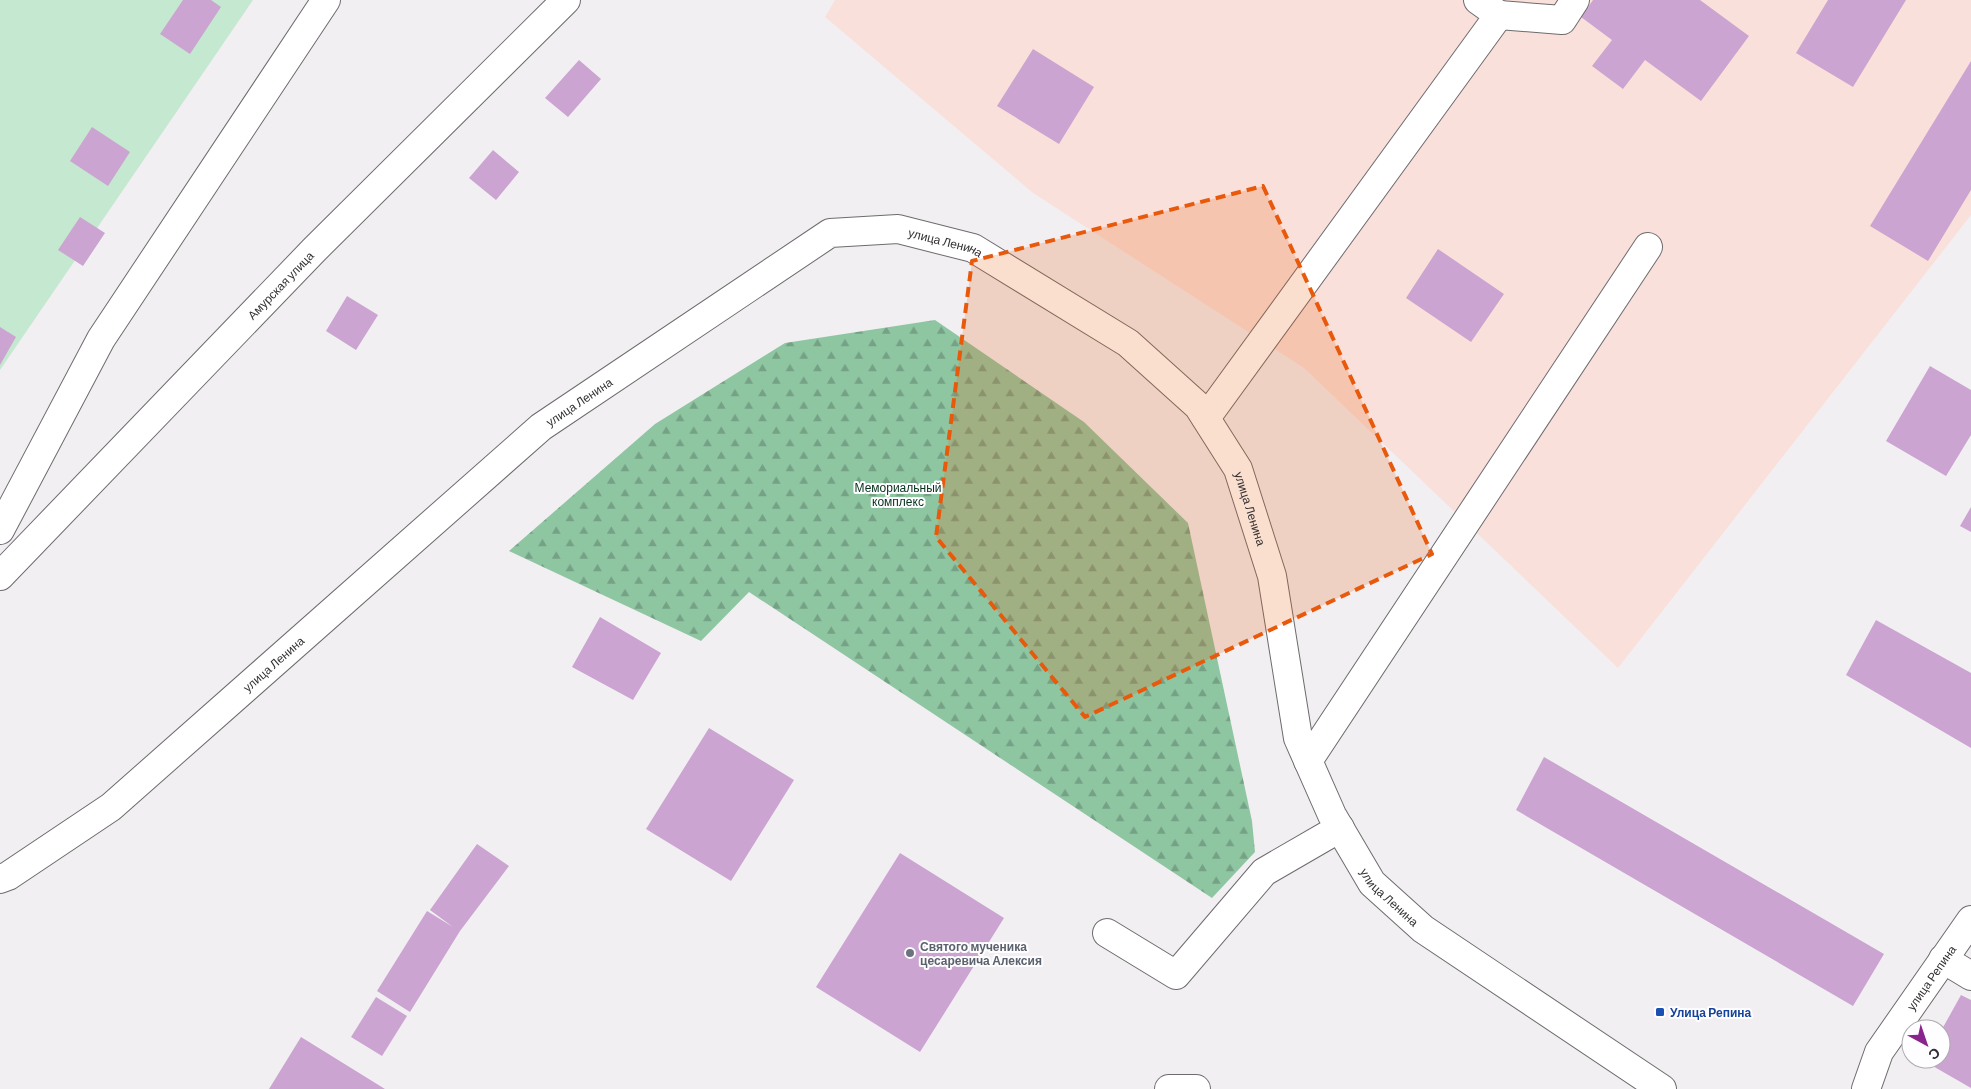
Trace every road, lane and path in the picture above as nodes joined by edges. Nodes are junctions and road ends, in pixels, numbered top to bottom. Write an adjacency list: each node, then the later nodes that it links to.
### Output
1 (326, 0): 7 (street)
2 (566, 0): 8 (street, Амурская улица)
3 (1575, 0): 4 (street)
4 (1488, 8): 6 (street)
5 (1648, 247): 9 (street)
6 (1206, 418): 9 (street, улица Ленина); 11 (street, улица Ленина)
7 (0, 530)
8 (0, 576)
9 (1308, 761): 10 (street, улица Ленина)
10 (1340, 828): 13 (street); 18 (street, улица Ленина)
11 (0, 879)
12 (1971, 920): 14 (street, улица Репина)
13 (1107, 933)
14 (1944, 959): 15 (street); 19 (street, улица Репина)
15 (1971, 976)
16 (1169, 1089): 17 (street)
17 (1196, 1089)
18 (1662, 1089)
19 (1866, 1089)

